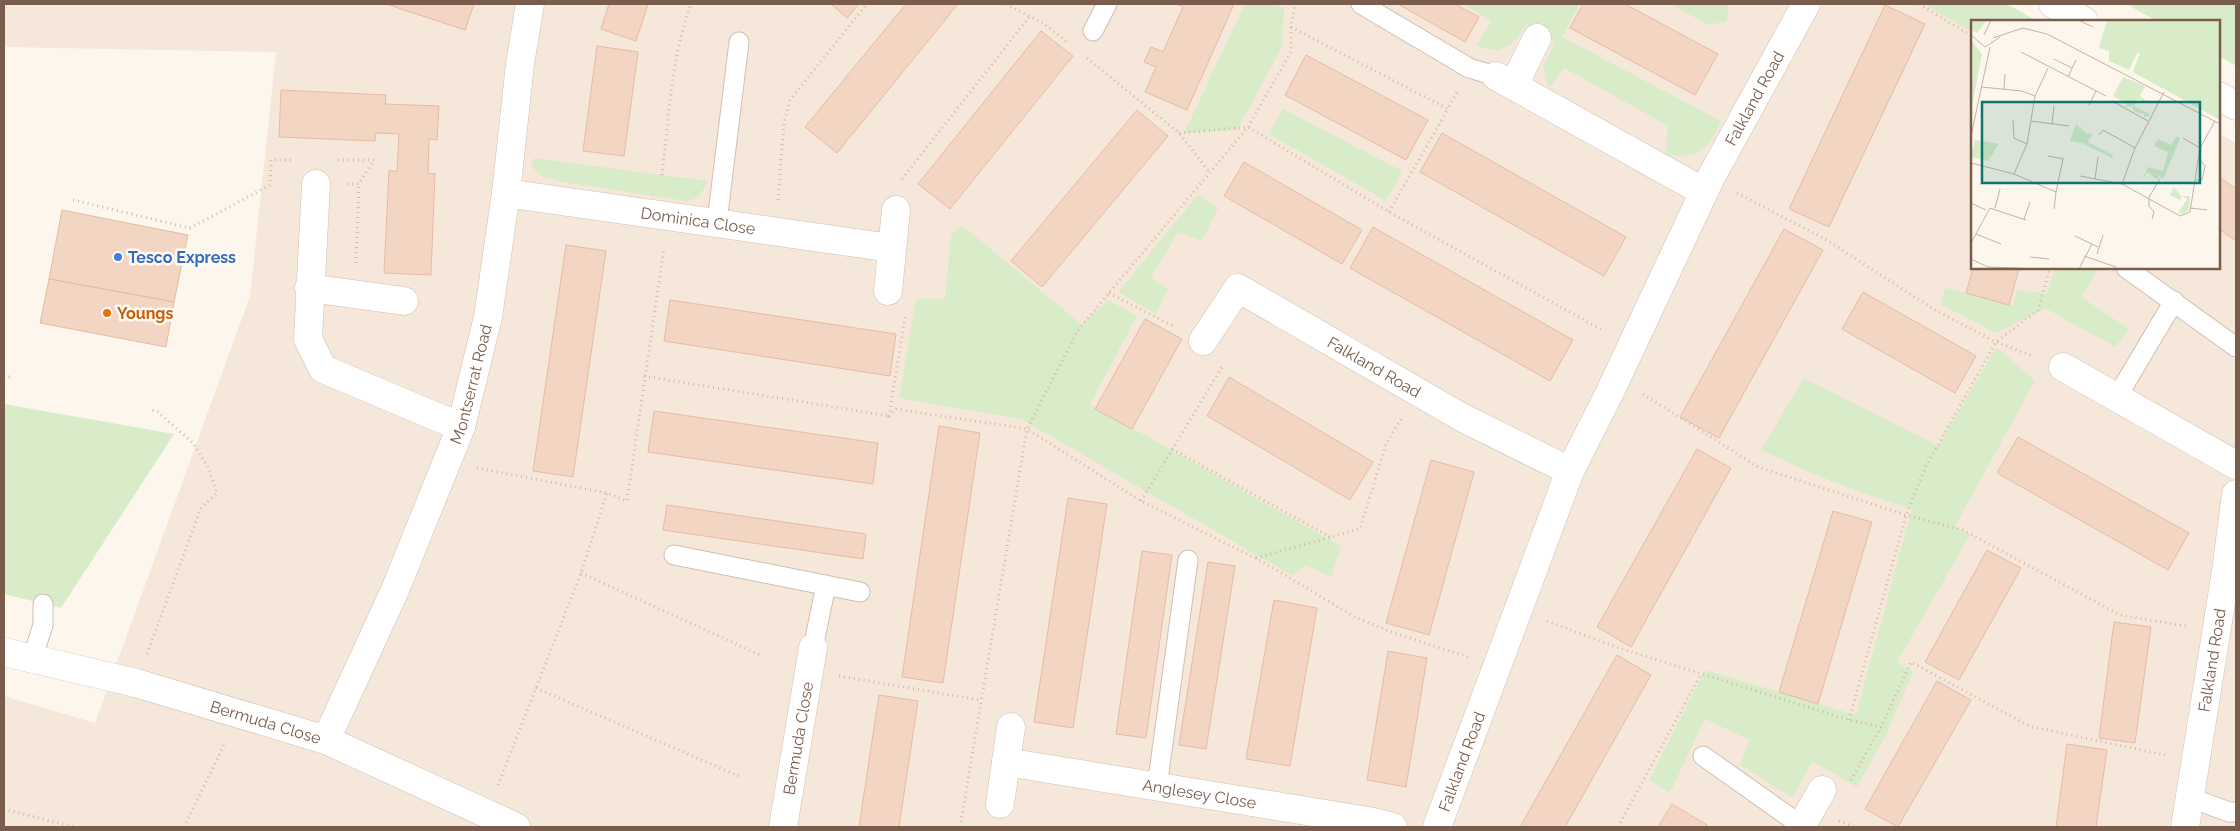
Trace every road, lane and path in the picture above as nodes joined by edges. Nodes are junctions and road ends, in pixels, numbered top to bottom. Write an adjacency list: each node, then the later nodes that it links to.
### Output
1 (530, 4): 34 (street, Montserrat Road)
2 (690, 4): 30 (path)
3 (867, 4): 39 (path)
4 (1006, 4): 11 (path)
5 (1107, 4): 14 (lane)
6 (1295, 4): 13 (path)
7 (1361, 4): 20 (lane)
8 (1806, 4): 33 (street, Falkland Road)
9 (1919, 4): 15 (path)
10 (2053, 4): 12 (street)
11 (1030, 16): 18 (path); 36 (path)
12 (2082, 20)
13 (1291, 27): 24 (path); 25 (path)
14 (1093, 32)
15 (1971, 35)
16 (1537, 38): 21 (street)
17 (739, 42): 38 (lane)
18 (1072, 46)
19 (1085, 56): 26 (path)
20 (1470, 68): 21 (lane); 24 (path)
21 (1505, 81): 33 (street)
22 (2220, 97): 23 (street)
23 (2236, 106)
24 (1448, 109): 37 (path)
25 (1248, 127): 26 (path); 29 (path); 37 (path)
26 (1179, 133): 29 (path)
27 (299, 160): 35 (path)
28 (336, 160): 32 (path)
29 (1210, 174): 46 (path)
30 (662, 175)
31 (316, 184): 32 (path); 44 (street)
32 (359, 184): 47 (path)
33 (1707, 185): 53 (path); 69 (street, Falkland Road)
34 (506, 193): 38 (street, Dominica Close); 64 (street, Montserrat Road)
35 (73, 200)
36 (896, 210): 41 (street)
37 (1389, 212): 51 (path)
38 (717, 222): 39 (street, Dominica Close)
39 (776, 231): 41 (street, Dominica Close)
40 (664, 244): 57 (path)
41 (890, 248): 45 (street)
42 (2050, 269): 53 (path)
43 (2127, 269): 49 (lane)
44 (310, 288): 47 (street); 64 (street)
45 (888, 291)
46 (1109, 293): 52 (path); 65 (path)
47 (355, 294): 48 (street)
48 (404, 301)
49 (2174, 301): 54 (lane); 60 (lane)
50 (906, 313): 63 (path)
51 (1612, 335)
52 (1203, 341): 66 (path); 69 (street, Falkland Road)
53 (1996, 342): 55 (path); 73 (path)
54 (2236, 347)
55 (2063, 367): 60 (street)
56 (11, 376): 58 (path)
57 (644, 376): 63 (path); 70 (path)
58 (4, 379)
59 (1639, 391): 73 (path)
60 (2117, 397): 67 (street)
61 (152, 410): 92 (path)
62 (1406, 412): 74 (path)
63 (889, 416): 65 (path)
64 (460, 427): 99 (street, Montserrat Road)
65 (1027, 429): 72 (path); 94 (path)
66 (1172, 449): 72 (path); 74 (path)
67 (2236, 465)
68 (469, 466): 70 (path)
69 (1570, 471): 83 (street, Falkland Road)
70 (607, 493): 78 (path)
71 (2236, 494): 79 (street, Falkland Road)
72 (1141, 501): 76 (path)
73 (1906, 516): 84 (path); 96 (path)
74 (1330, 538): 76 (path)
75 (674, 555): 80 (lane)
76 (1255, 558): 89 (path)
77 (1188, 560): 104 (lane)
78 (581, 574): 87 (path); 93 (path)
79 (2231, 574): 107 (street, Falkland Road)
80 (826, 585): 81 (lane); 85 (lane)
81 (860, 592)
82 (43, 604): 88 (lane)
83 (1519, 610): 89 (street, Falkland Road); 90 (path)
84 (2190, 627)
85 (812, 648): 114 (street, Bermuda Close)
86 (4, 652): 88 (street, Bermuda Close)
87 (760, 655)
88 (32, 659): 92 (street, Bermuda Close)
89 (1497, 666): 117 (street, Falkland Road)
90 (1701, 674): 96 (path); 118 (path)
91 (836, 675): 94 (path)
92 (136, 682): 95 (street, Bermuda Close)
93 (536, 688): 103 (path); 105 (path)
94 (980, 700): 115 (path)
95 (239, 715): 99 (street, Bermuda Close); 112 (path)
96 (1849, 720): 98 (path)
97 (1011, 727): 102 (street)
98 (1881, 727): 101 (path); 106 (path)
99 (326, 740): 113 (street, Bermuda Close)
100 (1703, 756): 119 (lane)
101 (2170, 756)
102 (1006, 762): 104 (street, Anglesey Close); 108 (street)
103 (741, 777)
104 (1157, 786): 116 (street, Anglesey Close)
105 (497, 788)
106 (1822, 790): 119 (street)
107 (2190, 798): 110 (lane); 120 (street, Falkland Road)
108 (1000, 804)
109 (4, 809): 111 (path)
110 (2236, 812)
111 (74, 827)
112 (184, 827)
113 (516, 827)
114 (783, 827)
115 (960, 827)
116 (1393, 827)
117 (1437, 827)
118 (1618, 827)
119 (1801, 827)
120 (2185, 827)

